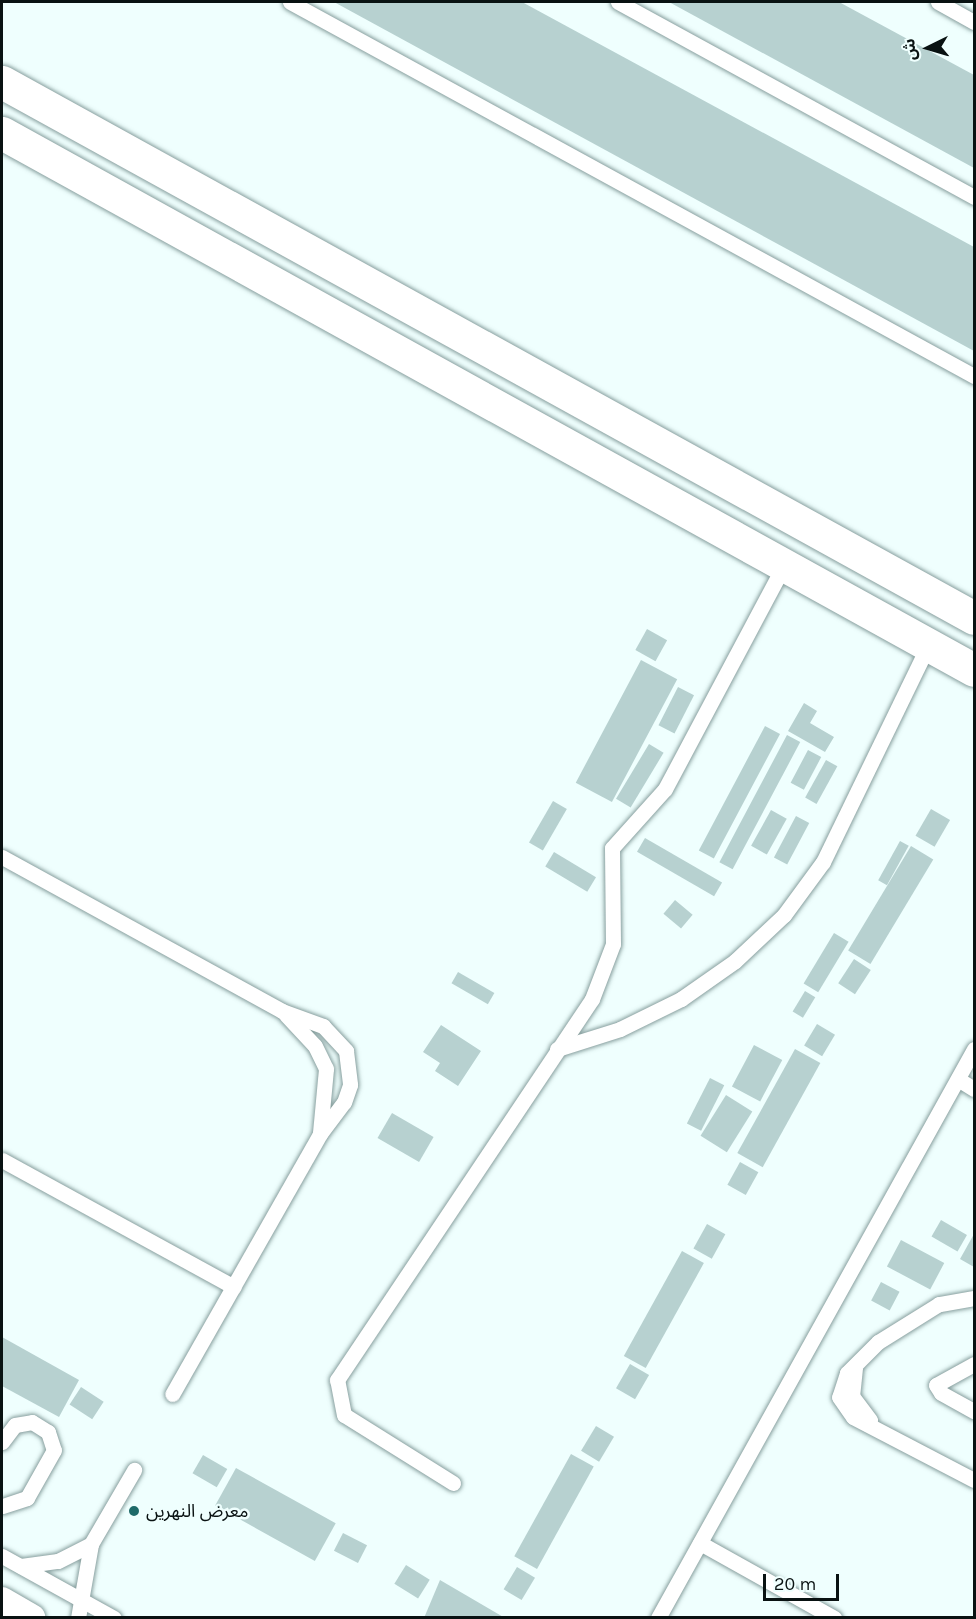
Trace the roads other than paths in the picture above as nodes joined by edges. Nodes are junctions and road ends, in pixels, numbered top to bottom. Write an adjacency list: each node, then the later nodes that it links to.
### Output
1 (290, 2): 8 (lane)
2 (618, 2): 7 (lane)
3 (938, 2): 4 (lane)
4 (975, 21)
5 (2, 82): 9 (street)
6 (2, 133): 10 (street)
7 (975, 197)
8 (975, 376)
9 (539, 378): 10 (street); 12 (street)
10 (514, 416): 11 (street)
11 (784, 565): 13 (street); 17 (lane)
12 (975, 618)
13 (929, 645): 14 (street); 17 (lane)
14 (975, 669)
15 (2, 857): 16 (lane)
16 (282, 1011): 21 (lane); 21 (lane)
17 (557, 1049): 31 (lane)
18 (975, 1049): 19 (lane)
19 (958, 1079): 20 (lane); 33 (lane)
20 (975, 1089)
21 (320, 1134): 23 (lane)
22 (2, 1160): 23 (lane)
23 (234, 1287): 26 (lane)
24 (975, 1298): 30 (lane)
25 (975, 1364): 27 (lane)
26 (172, 1394)
27 (975, 1411)
28 (2, 1442): 32 (lane)
29 (134, 1470): 34 (lane)
30 (975, 1480)
31 (453, 1483)
32 (2, 1506)
33 (700, 1543): 42 (lane); 43 (lane)
34 (91, 1544): 36 (lane); 37 (lane)
35 (2, 1556): 36 (lane)
36 (21, 1566): 37 (lane)
37 (78, 1597): 40 (lane); 41 (lane)
38 (2, 1601): 39 (street)
39 (32, 1617)
40 (78, 1617)
41 (114, 1617)
42 (658, 1617)
43 (834, 1617)

